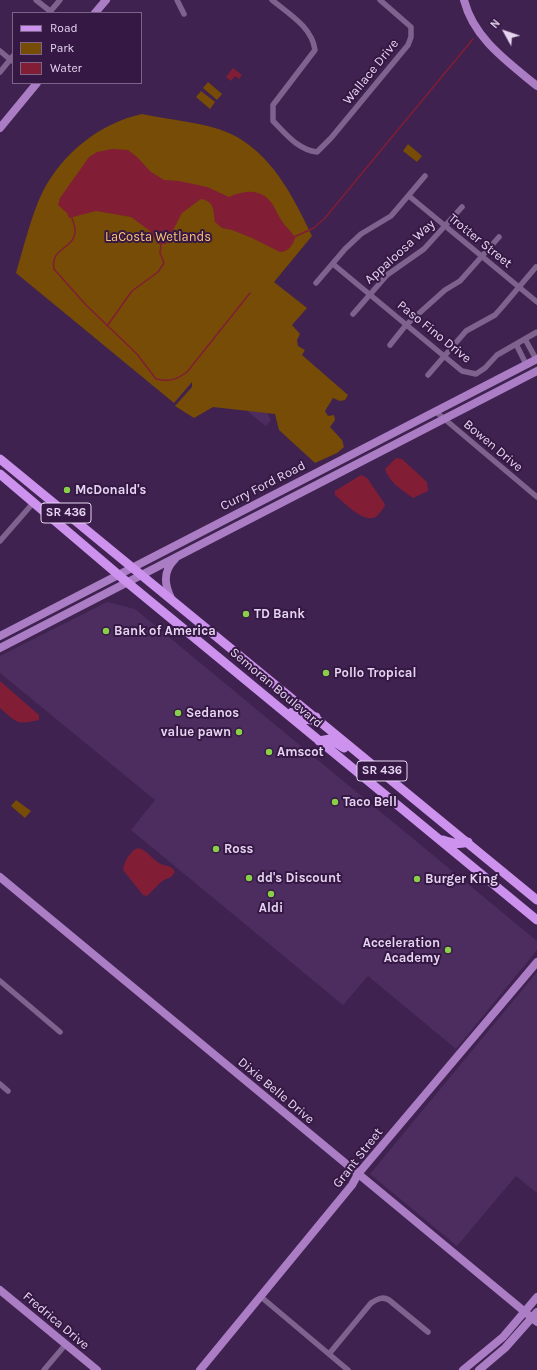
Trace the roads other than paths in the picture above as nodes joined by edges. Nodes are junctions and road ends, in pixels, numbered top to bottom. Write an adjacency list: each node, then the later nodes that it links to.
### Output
1 (36, 0): 8 (street)
2 (60, 0): 8 (street)
3 (106, 0): 9 (street)
4 (178, 0): 10 (street)
5 (272, 0): 6 (street, Wallace Drive)
6 (380, 0)
7 (464, 0): 15 (street)
8 (50, 12)
9 (96, 12)
10 (184, 14)
11 (0, 51): 12 (street)
12 (12, 59): 13 (street)
13 (0, 72)
14 (36, 84): 16 (street)
15 (537, 86)
16 (0, 128)
17 (425, 176): 18 (street)
18 (409, 196): 20 (street, Trotter Street); 23 (street)
19 (462, 207): 20 (street, Appaloosa Way)
20 (445, 227): 22 (street, Trotter Street); 27 (street, Appaloosa Way)
21 (499, 237): 22 (street)
22 (483, 257): 26 (street, Trotter Street); 30 (street)
23 (333, 264): 25 (street); 27 (street, Paso Fino Drive)
24 (536, 268): 26 (street)
25 (316, 284)
26 (519, 287): 28 (street, Trotter Street); 35 (street)
27 (370, 294): 29 (street, Appaloosa Way); 30 (street, Paso Fino Drive)
28 (537, 302)
29 (353, 314)
30 (406, 325): 34 (street); 35 (street, Paso Fino Drive)
31 (537, 332): 32 (street)
32 (525, 340): 33 (street, Paso Fino Drive); 36 (street)
33 (516, 344): 35 (street, Paso Fino Drive); 37 (street)
34 (390, 345)
35 (444, 356): 39 (street)
36 (536, 359): 37 (street, Curry Ford Road); 40 (street)
37 (526, 364): 41 (street, Curry Ford Road)
38 (537, 371): 40 (street, Curry Ford Road)
39 (428, 375)
40 (487, 396): 42 (street, Curry Ford Road)
41 (435, 411): 42 (street, Bowen Drive); 43 (street, Curry Ford Road)
42 (444, 419): 47 (street, Curry Ford Road); 48 (street, Bowen Drive)
43 (359, 450): 46 (street, Curry Ford Road); 47 (street)
44 (0, 459): 53 (main road, Semoran Boulevard / SR 436)
45 (0, 474): 49 (main road, Semoran Boulevard / SR 436)
46 (301, 480): 50 (street); 53 (street, Curry Ford Road)
47 (309, 488): 50 (street, Curry Ford Road)
48 (537, 497)
49 (34, 502): 51 (street); 54 (main road, Semoran Boulevard / SR 436)
50 (245, 522): 52 (street, Curry Ford Road)
51 (0, 541)
52 (177, 557): 55 (street, Curry Ford Road); 57 (street)
53 (132, 567): 54 (street, Curry Ford Road); 55 (main road, Semoran Boulevard / SR 436)
54 (118, 574): 56 (main road, Semoran Boulevard / SR 436); 58 (street, Curry Ford Road)
55 (142, 575): 56 (street, Curry Ford Road); 57 (main road, Semoran Boulevard / SR 436)
56 (128, 583): 59 (street, Curry Ford Road); 60 (main road, Semoran Boulevard / SR 436)
57 (171, 598): 61 (main road, Semoran Boulevard / SR 436)
58 (0, 636)
59 (0, 648)
60 (280, 708): 61 (main road); 62 (main road, Semoran Boulevard / SR 436)
61 (316, 717): 63 (main road, Semoran Boulevard / SR 436)
62 (319, 741): 63 (main road); 64 (main road, Semoran Boulevard / SR 436)
63 (404, 790): 65 (main road, Semoran Boulevard / SR 436)
64 (436, 837): 65 (main road); 68 (main road, Semoran Boulevard / SR 436)
65 (468, 842): 67 (main road, Semoran Boulevard / SR 436)
66 (0, 877): 74 (street, Dixie Belle Drive)
67 (537, 900)
68 (537, 920)
69 (537, 962): 74 (street, Grant Street)
70 (0, 981): 71 (street)
71 (60, 1032)
72 (0, 1084): 73 (street)
73 (8, 1091)
74 (358, 1174): 76 (street, Grant Street); 78 (street, Dixie Belle Drive)
75 (0, 1290): 81 (street, Fredrica Drive)
76 (260, 1296): 82 (street); 85 (street, Grant Street)
77 (537, 1297): 78 (street)
78 (525, 1312): 79 (street, Dixie Belle Drive); 87 (street)
79 (535, 1317): 88 (street)
80 (428, 1332): 82 (street)
81 (66, 1344): 83 (street); 84 (street, Fredrica Drive)
82 (328, 1354): 86 (street)
83 (44, 1370)
84 (97, 1370)
85 (200, 1370)
86 (348, 1370)
87 (463, 1370)
88 (479, 1370)

